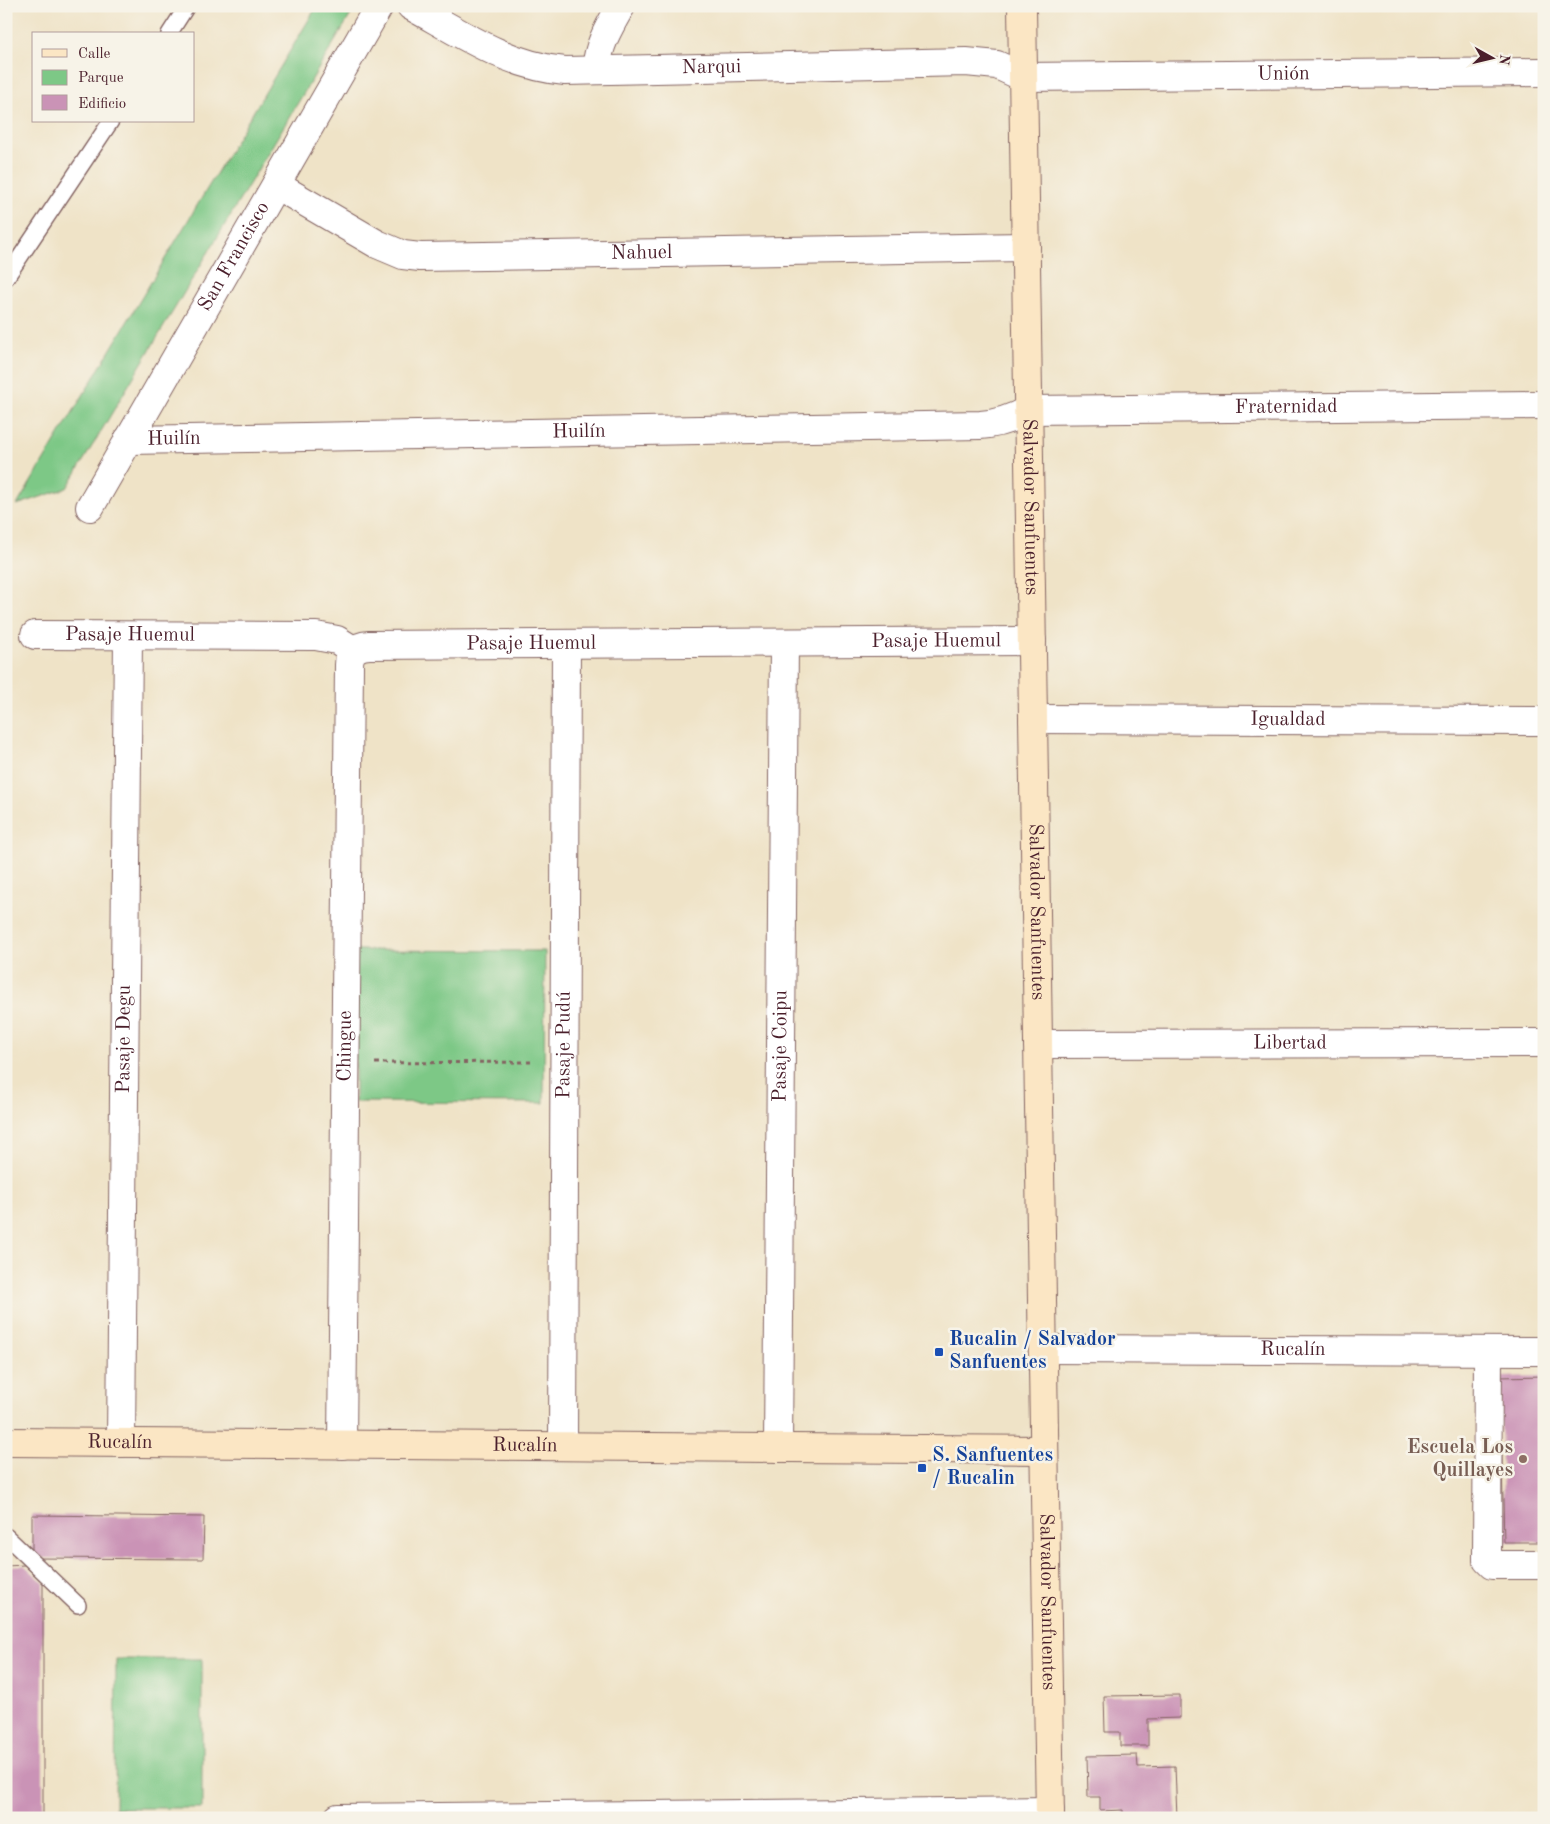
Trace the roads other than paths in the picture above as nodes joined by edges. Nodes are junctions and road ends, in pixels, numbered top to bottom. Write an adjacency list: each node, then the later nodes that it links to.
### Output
1 (187, 6): 6 (lane)
2 (379, 6): 11 (street, San Francisco)
3 (411, 6): 7 (street, Narqui)
4 (621, 6): 7 (street)
5 (1022, 6): 9 (street, Salvador Sanfuentes)
6 (170, 32)
7 (596, 70): 9 (street, Narqui)
8 (1544, 72): 9 (street, Unión)
9 (1023, 77): 12 (street, Salvador Sanfuentes)
10 (109, 122): 13 (lane)
11 (276, 185): 12 (street, Nahuel); 16 (street, San Francisco)
12 (1026, 247): 15 (street, Salvador Sanfuentes)
13 (6, 278)
14 (1544, 405): 15 (street, Fraternidad)
15 (1028, 410): 16 (street, Huilín); 20 (street, Salvador Sanfuentes)
16 (128, 440): 17 (street, San Francisco)
17 (90, 507)
18 (35, 635): 19 (street, Pasaje Huemul)
19 (128, 636): 23 (street, Pasaje Huemul); 32 (street, Pasaje Degu)
20 (1032, 641): 21 (street, Pasaje Huemul); 24 (street, Salvador Sanfuentes)
21 (784, 643): 22 (street, Pasaje Huemul); 35 (street, Pasaje Coipu)
22 (566, 644): 23 (street, Pasaje Huemul); 34 (street, Pasaje Pudú)
23 (354, 650): 33 (street, Chingue)
24 (1033, 719): 25 (street, Igualdad); 27 (street, Salvador Sanfuentes)
25 (1544, 721)
26 (1544, 1043): 27 (street, Libertad)
27 (1038, 1044): 28 (street, Salvador Sanfuentes)
28 (1043, 1349): 29 (street, Rucalín); 36 (street, Salvador Sanfuentes)
29 (1488, 1351): 30 (street, Rucalín); 38 (street)
30 (1544, 1351)
31 (6, 1442): 32 (street, Rucalín)
32 (121, 1443): 33 (street, Rucalín)
33 (342, 1445): 34 (street, Rucalín)
34 (564, 1446): 35 (street, Rucalín)
35 (778, 1448): 36 (street, Rucalín)
36 (1044, 1450): 40 (street, Salvador Sanfuentes)
37 (6, 1536): 39 (lane)
38 (1544, 1565)
39 (78, 1605)
40 (1050, 1814): 41 (street)
41 (338, 1818)

